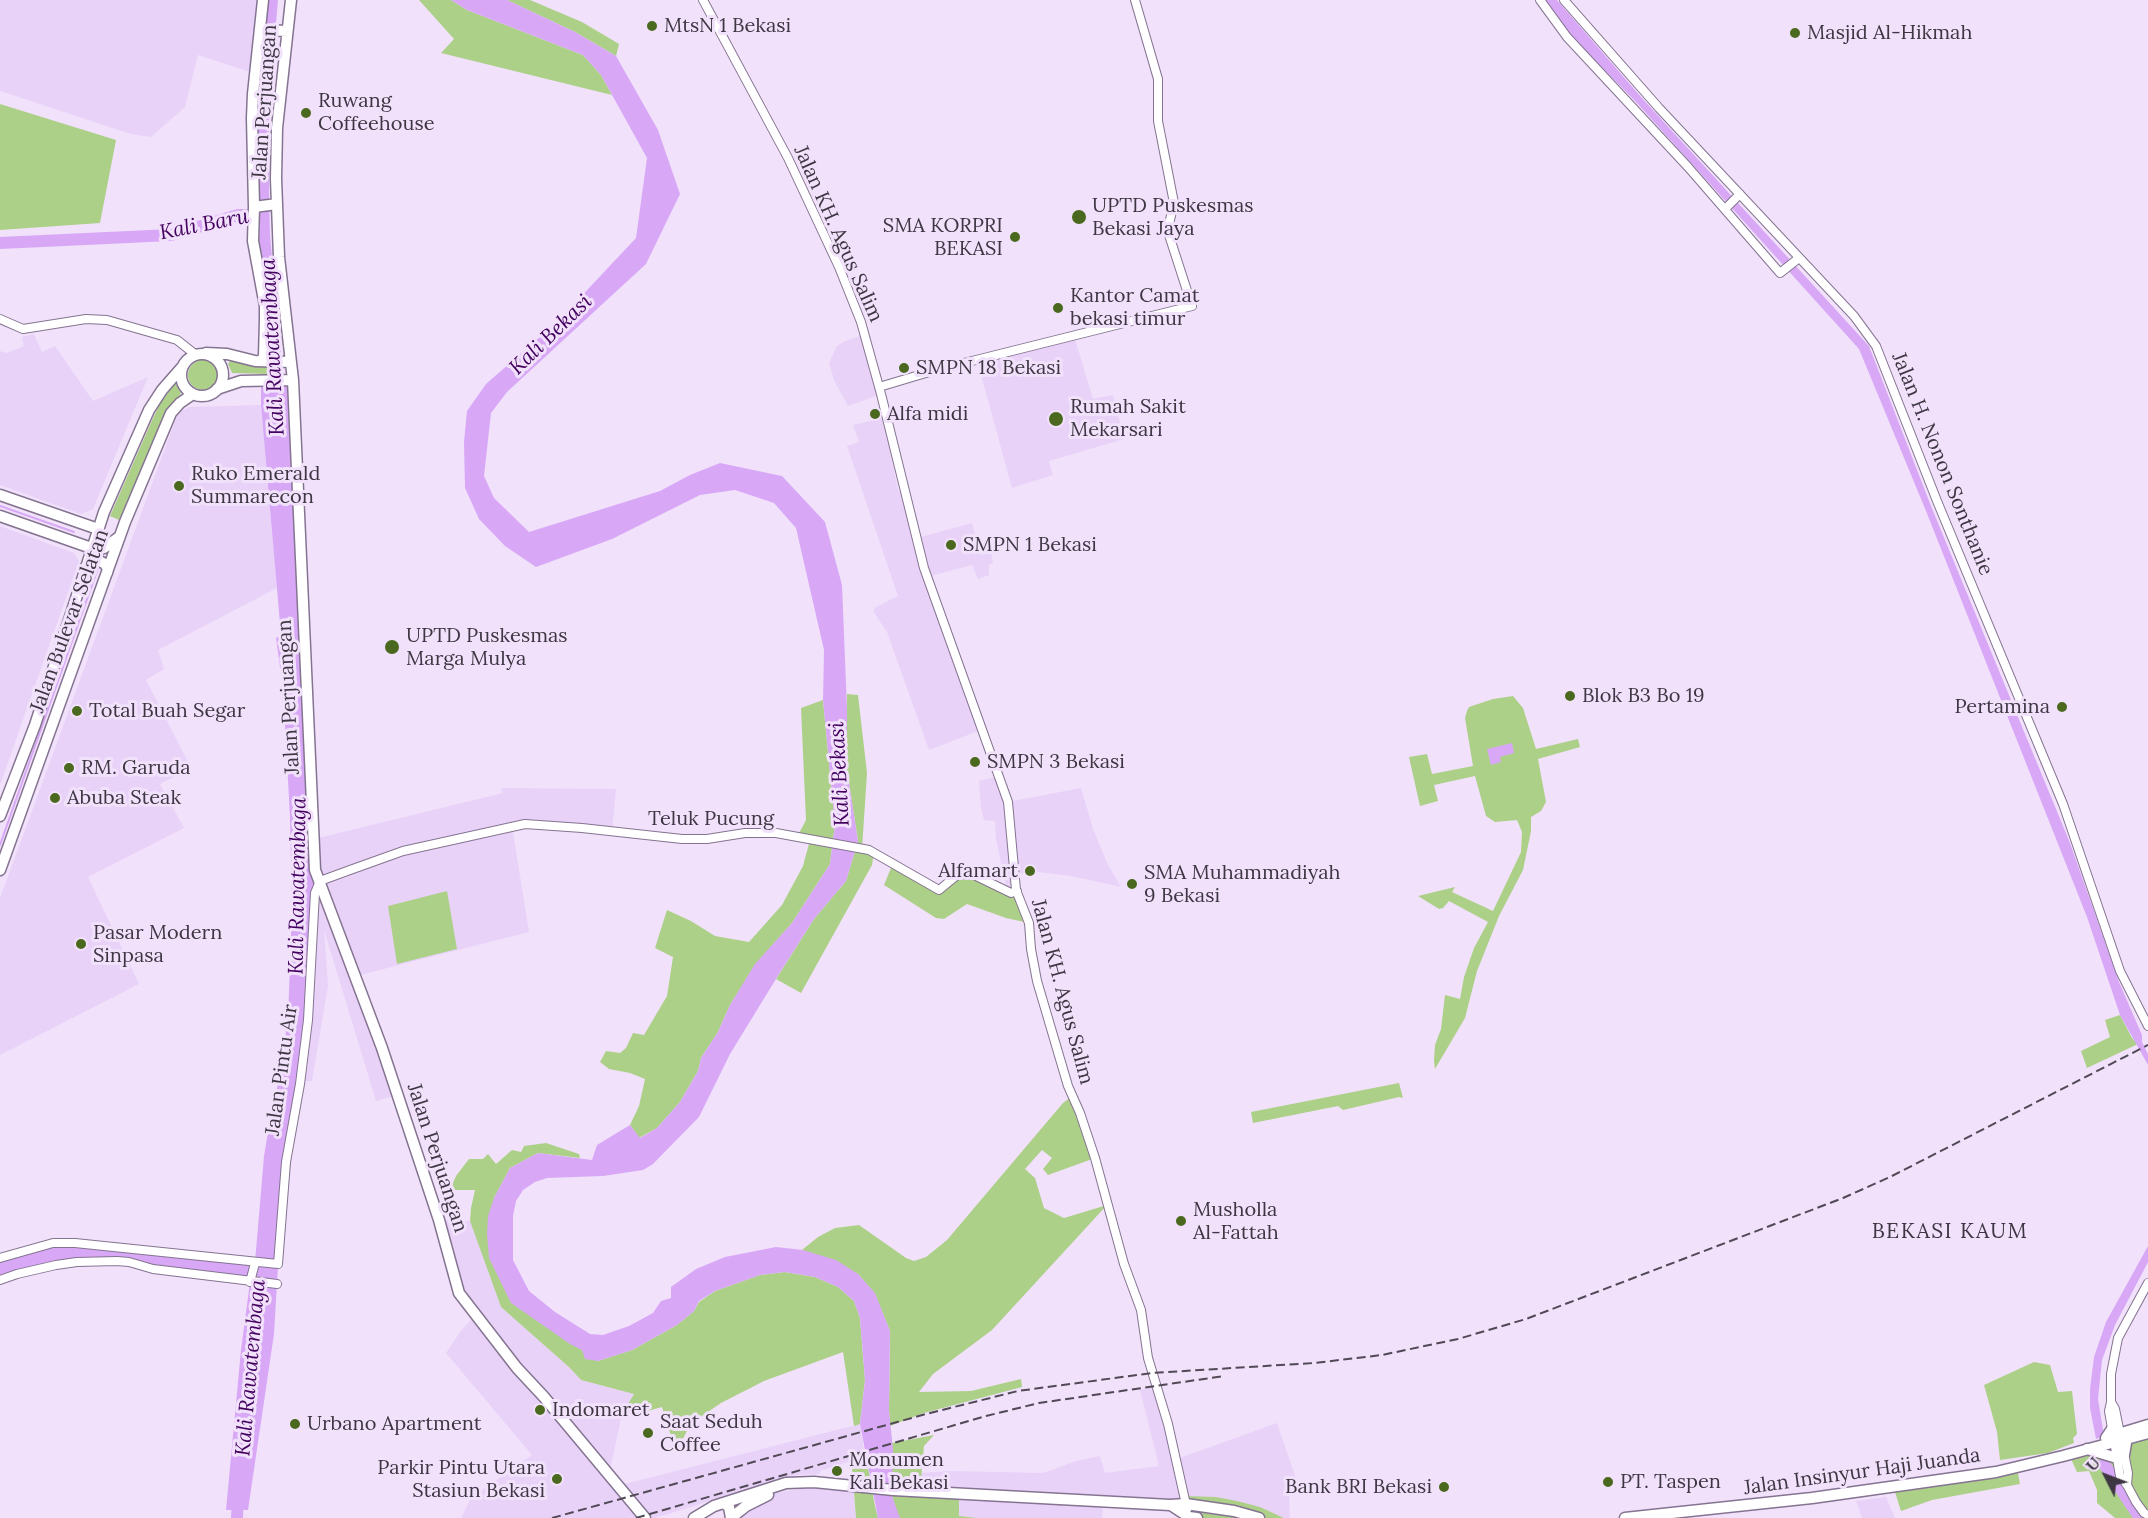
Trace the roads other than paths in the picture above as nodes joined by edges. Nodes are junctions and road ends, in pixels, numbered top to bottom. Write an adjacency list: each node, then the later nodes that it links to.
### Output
1 (263, 0): 7 (main road, Jalan Perjuangan)
2 (291, 0): 8 (main road, Jalan Perjuangan)
3 (702, 0): 21 (street, Jalan KH. Agus Salim)
4 (1135, 0): 21 (street)
5 (1540, 0): 12 (street)
6 (1564, 0): 9 (street, Jalan H. Nonon Sonthanie)
7 (262, 30): 8 (main road); 11 (main road, Jalan Perjuangan)
8 (283, 31): 10 (main road, Jalan Perjuangan)
9 (1739, 195): 12 (street); 13 (street, Jalan H. Nonon Sonthanie)
10 (275, 204): 11 (main road); 17 (main road, Jalan Perjuangan)
11 (256, 206): 16 (main road, Jalan Perjuangan)
12 (1726, 208): 13 (street)
13 (1796, 260): 37 (street, Jalan H. Nonon Sonthanie)
14 (0, 319): 15 (street)
15 (198, 355): 16 (main road); 18 (main road); 22 (main road)
16 (265, 360): 17 (main road)
17 (289, 361): 20 (main road, Jalan Perjuangan)
18 (183, 366): 19 (main road, Jalan Bulevar Selatan); 23 (main road)
19 (172, 379): 24 (main road); 28 (main road, Jalan Bulevar Selatan)
20 (289, 380): 22 (main road); 35 (main road, Jalan Perjuangan)
21 (879, 387): 36 (street, Jalan KH. Agus Salim)
22 (217, 389): 23 (main road)
23 (193, 394): 24 (main road, Jalan Bulevar Selatan)
24 (182, 400): 29 (main road, Jalan Bulevar Selatan)
25 (0, 495): 27 (main road)
26 (0, 516): 30 (main road)
27 (86, 525): 28 (main road); 30 (main road)
28 (98, 529): 30 (main road, Jalan Bulevar Selatan)
29 (119, 536): 30 (main road); 32 (main road, Jalan Bulevar Selatan)
30 (87, 547): 31 (main road, Jalan Bulevar Selatan)
31 (84, 568): 32 (main road); 33 (main road, Jalan Bulevar Selatan)
32 (106, 575): 34 (main road, Jalan Bulevar Selatan)
33 (0, 816)
34 (0, 870)
35 (320, 881): 36 (street, Teluk Pucung); 39 (street, Jalan Pintu Air); 56 (main road, Jalan Perjuangan)
36 (1017, 891): 52 (street, Jalan KH. Agus Salim)
37 (2148, 1026)
38 (0, 1258): 39 (street)
39 (255, 1263): 41 (street)
40 (0, 1280): 41 (street)
41 (250, 1282): 43 (street)
42 (2148, 1283): 46 (street)
43 (277, 1284)
44 (2148, 1425): 46 (main road)
45 (2148, 1433): 46 (main road)
46 (2118, 1435): 47 (main road); 48 (main road); 49 (main road)
47 (2087, 1449): 48 (main road); 49 (main road)
48 (2121, 1456): 55 (street)
49 (2052, 1458): 54 (main road, Jalan Insinyur Haji Juanda)
50 (840, 1486): 51 (main road); 53 (main road); 58 (main road)
51 (724, 1503): 57 (main road); 58 (main road)
52 (1186, 1504): 53 (main road); 59 (street, Jalan KH. Agus Salim); 60 (main road)
53 (1170, 1505): 59 (main road)
54 (1710, 1514): 61 (main road, Jalan Insinyur Haji Juanda)
55 (2148, 1515)
56 (645, 1518)
57 (694, 1518)
58 (731, 1518)
59 (1192, 1518)
60 (1259, 1518)
61 (1625, 1518)

